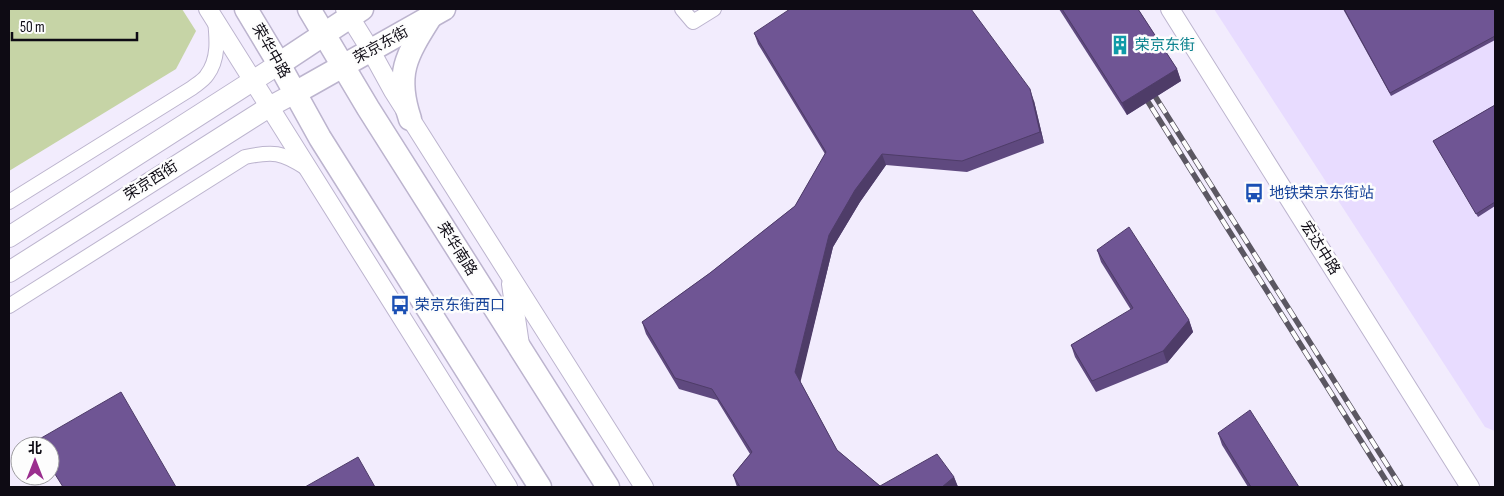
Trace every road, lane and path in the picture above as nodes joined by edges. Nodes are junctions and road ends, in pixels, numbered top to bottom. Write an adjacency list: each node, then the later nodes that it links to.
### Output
1 (246, 9): 11 (main road, 荣华中路)
2 (309, 9): 9 (main road)
3 (682, 9): 4 (street)
4 (714, 9)
5 (1170, 9): 28 (street, 宏达中路)
6 (352, 12): 9 (main road); 10 (street)
7 (437, 13): 10 (main road, 荣京东街); 16 (main road)
8 (212, 14): 13 (street); 18 (street)
9 (325, 35): 11 (main road); 12 (main road, 荣华南路)
10 (371, 51): 12 (main road, 荣京东街); 16 (street)
11 (279, 64): 13 (main road, 荣京西街); 14 (main road, 荣华中路)
12 (344, 66): 14 (main road, 荣京东街); 23 (main road, 荣华南路)
13 (252, 81): 15 (street); 19 (main road, 荣京西街)
14 (295, 93): 15 (main road, 荣京西街); 25 (main road)
15 (269, 107): 17 (street); 20 (main road, 荣京西街)
16 (410, 119): 21 (street)
17 (308, 169): 22 (street); 24 (street)
18 (9, 202)
19 (9, 237)
20 (9, 272)
21 (509, 277): 23 (street); 27 (street)
22 (9, 306)
23 (521, 350): 26 (main road, 荣华南路)
24 (508, 487)
25 (540, 487)
26 (608, 487)
27 (644, 487)
28 (1470, 487)

